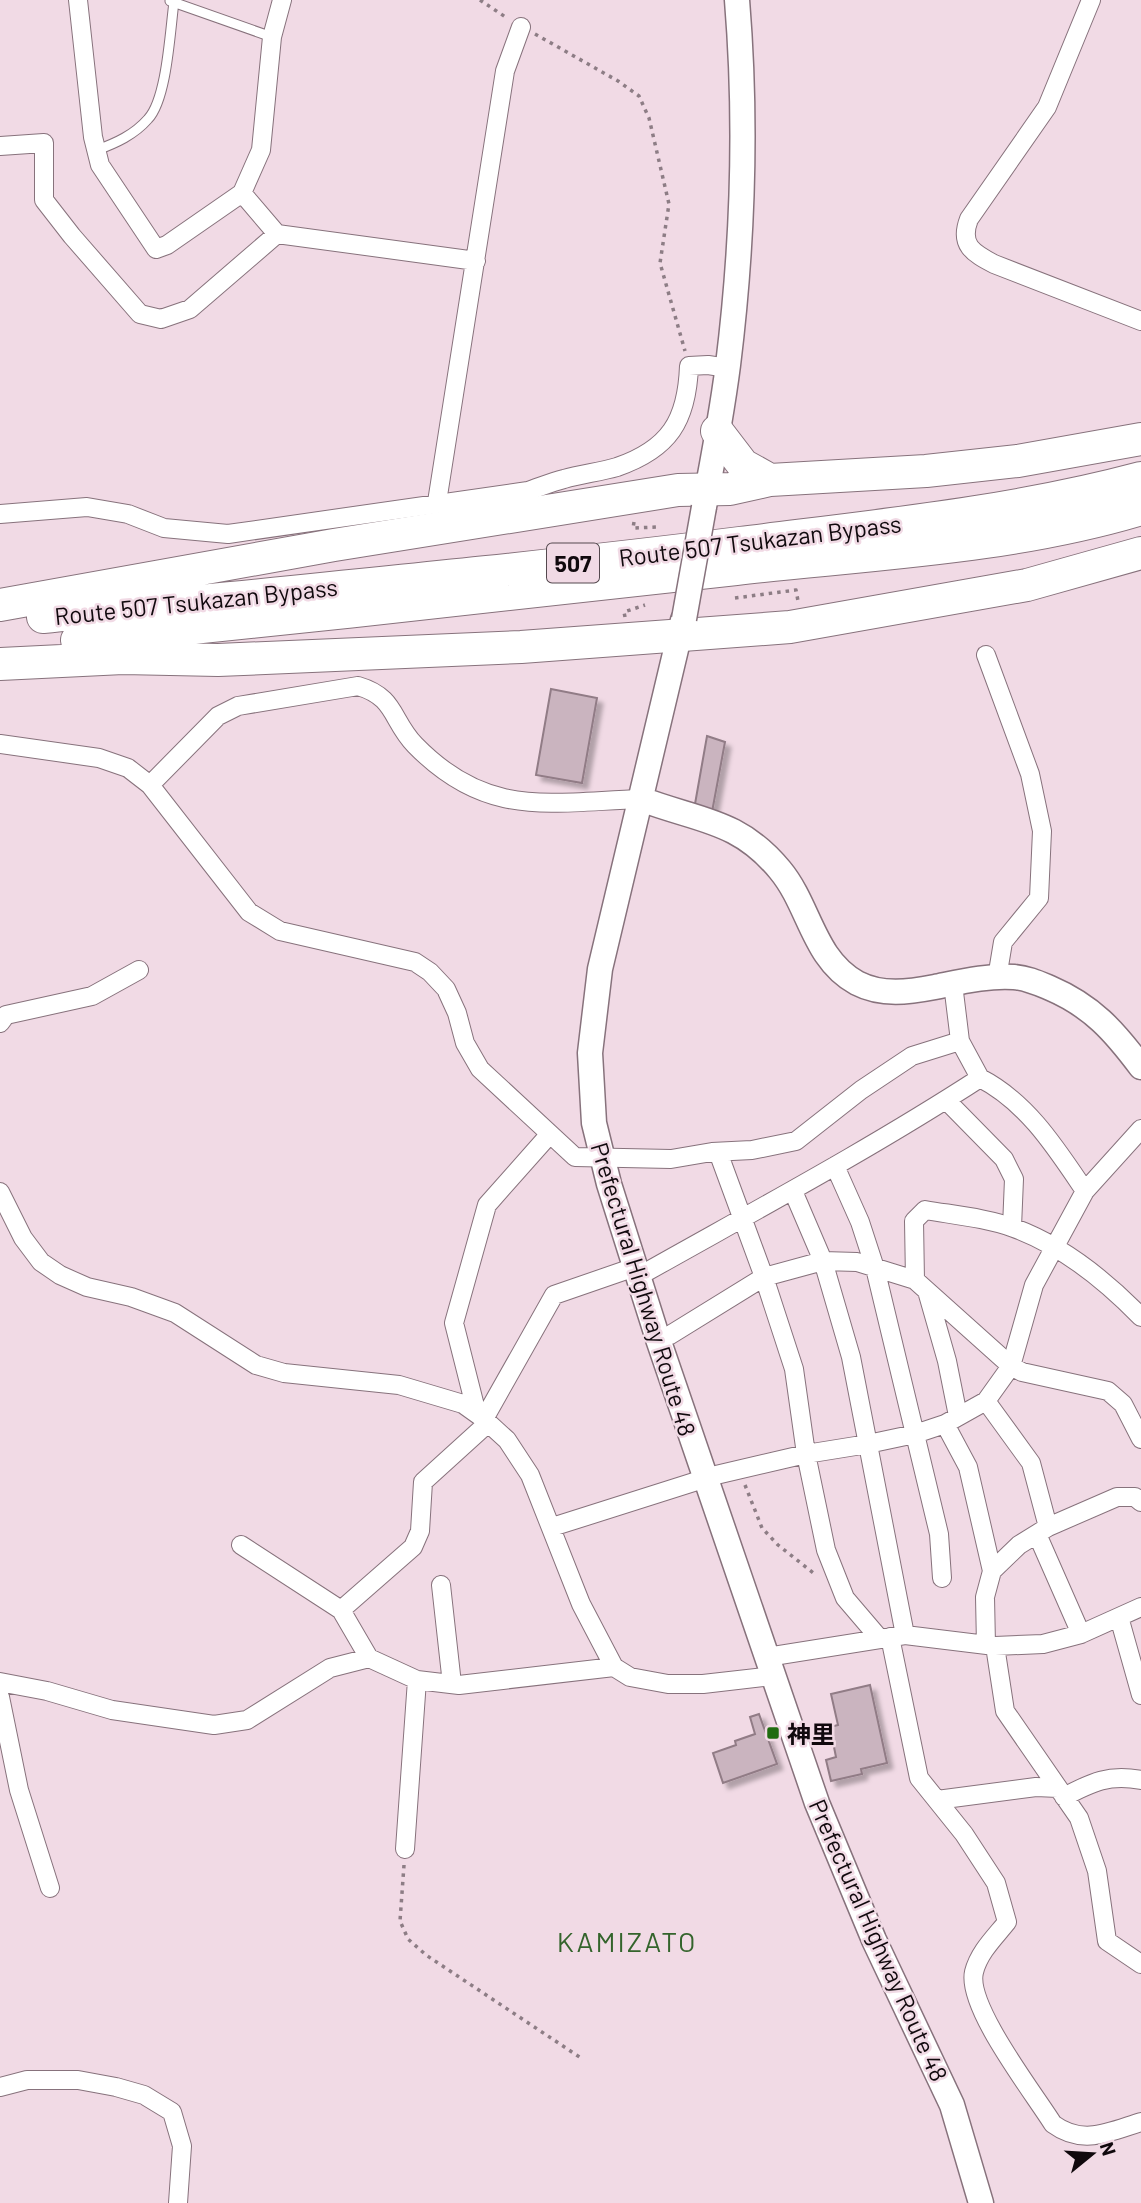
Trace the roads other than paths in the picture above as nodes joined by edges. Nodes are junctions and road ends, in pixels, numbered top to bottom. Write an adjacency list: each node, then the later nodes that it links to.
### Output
1 (78, 0): 9 (street)
2 (282, 0): 7 (street)
3 (737, 0): 14 (main road, Prefectural Highway Route 48)
4 (1091, 0): 13 (street)
5 (172, 1): 7 (lane); 9 (lane)
6 (521, 27): 12 (street)
7 (272, 37): 10 (street)
8 (0, 146): 11 (street)
9 (97, 150): 10 (street)
10 (242, 193): 11 (street)
11 (277, 234): 12 (street)
12 (476, 261): 20 (street)
13 (1141, 321)
14 (728, 368): 15 (main road, Prefectural Highway Route 48); 20 (street)
15 (717, 431): 18 (highway); 19 (main road, Prefectural Highway Route 48)
16 (1141, 439): 18 (highway)
17 (1141, 478): 25 (highway, Route 507 Tsukazan Bypass / 507)
18 (770, 480): 19 (highway)
19 (706, 498): 24 (highway); 26 (main road, Prefectural Highway Route 48, bridge)
20 (438, 502): 22 (street)
21 (1141, 509): 27 (highway, Route 507 Tsukazan Bypass / 507)
22 (0, 513)
23 (1141, 553): 26 (highway)
24 (0, 605)
25 (0, 621)
26 (682, 628): 29 (highway); 32 (main road, Prefectural Highway Route 48)
27 (0, 648)
28 (986, 655): 34 (street)
29 (0, 664)
30 (0, 744): 31 (street)
31 (150, 785): 32 (street); 42 (street)
32 (641, 799): 35 (main road); 44 (main road, Prefectural Highway Route 48)
33 (139, 970): 36 (street)
34 (997, 978): 35 (main road); 38 (main road)
35 (953, 984): 37 (street)
36 (0, 1023)
37 (960, 1041): 39 (street); 43 (street)
38 (1141, 1067)
39 (980, 1078): 40 (street); 47 (street)
40 (946, 1100): 45 (street); 50 (street)
41 (1141, 1129): 47 (street)
42 (549, 1135): 44 (street); 61 (street)
43 (718, 1152): 44 (street); 49 (street)
44 (601, 1158): 54 (main road, Prefectural Highway Route 48)
45 (835, 1166): 46 (street); 53 (street)
46 (793, 1191): 49 (street); 52 (street)
47 (1085, 1191): 51 (street)
48 (0, 1193): 61 (street)
49 (743, 1218): 54 (street); 55 (street)
50 (1012, 1227): 51 (street); 56 (street)
51 (1056, 1246): 57 (street); 59 (street)
52 (823, 1261): 53 (street); 55 (street); 65 (street)
53 (874, 1268): 56 (street); 63 (street)
54 (636, 1271): 58 (main road, Prefectural Highway Route 48); 61 (street)
55 (764, 1277): 58 (street); 66 (street)
56 (921, 1285): 59 (street); 62 (street)
57 (1141, 1317)
58 (658, 1339): 67 (main road, Prefectural Highway Route 48)
59 (1011, 1366): 60 (street); 64 (street)
60 (986, 1401): 62 (street); 70 (street)
61 (483, 1419): 69 (street); 76 (street)
62 (952, 1420): 63 (street); 72 (street)
63 (915, 1434): 65 (street); 73 (street)
64 (1141, 1439)
65 (868, 1444): 66 (street); 79 (street)
66 (806, 1454): 67 (street); 79 (street)
67 (704, 1479): 69 (street); 82 (main road, Prefectural Highway Route 48)
68 (1139, 1497): 70 (street)
69 (552, 1527): 83 (street)
70 (1042, 1531): 72 (street); 78 (street)
71 (241, 1545): 76 (street)
72 (992, 1571): 80 (street)
73 (942, 1578)
74 (441, 1585): 86 (street)
75 (1141, 1607): 77 (street)
76 (341, 1609): 81 (street)
77 (1119, 1617): 78 (street); 87 (street)
78 (1081, 1634): 80 (street)
79 (892, 1637): 80 (street); 82 (street); 91 (street)
80 (990, 1646): 90 (street)
81 (369, 1658): 84 (street); 85 (street)
82 (770, 1666): 83 (street); 98 (main road, Prefectural Highway Route 48)
83 (614, 1667): 86 (street)
84 (417, 1680): 86 (street); 92 (street)
85 (0, 1682)
86 (452, 1684)
87 (1141, 1695)
88 (0, 1697): 93 (street)
89 (1141, 1780): 90 (street)
90 (1061, 1792): 91 (street); 94 (street)
91 (937, 1800): 96 (street)
92 (405, 1849)
93 (50, 1888)
94 (1141, 1964)
95 (0, 2087): 97 (street)
96 (1141, 2122)
97 (178, 2203)
98 (981, 2203)

